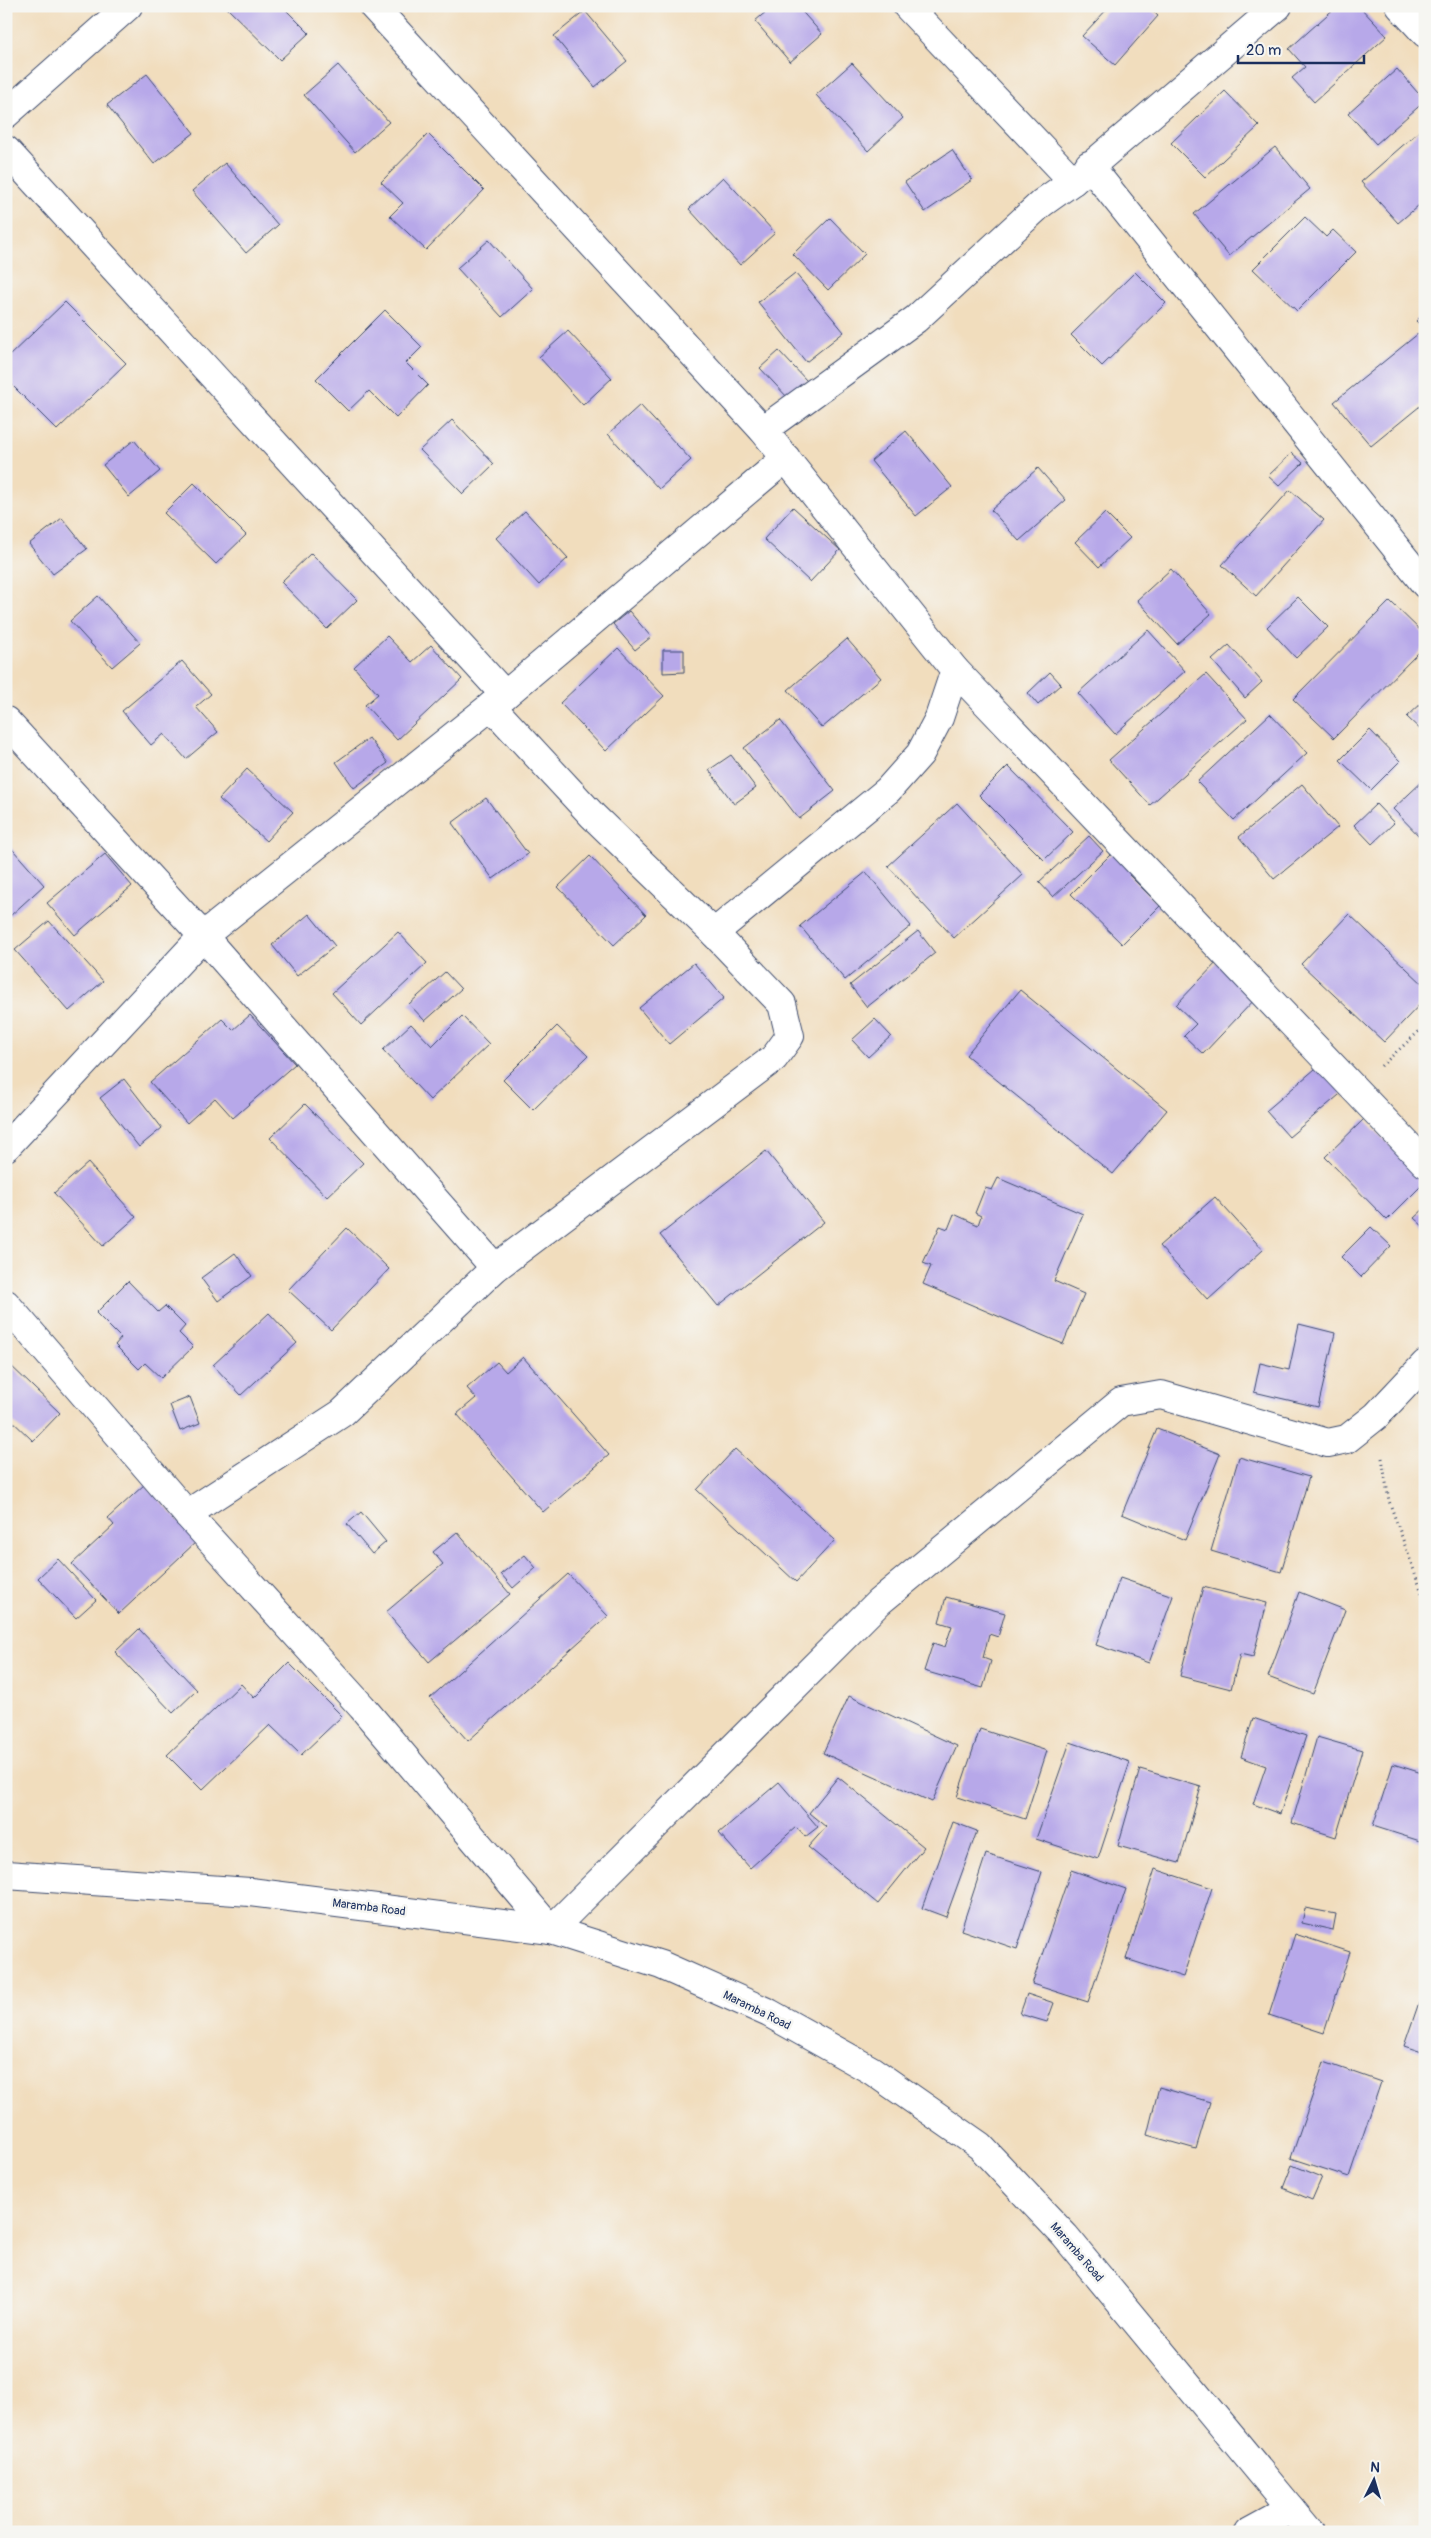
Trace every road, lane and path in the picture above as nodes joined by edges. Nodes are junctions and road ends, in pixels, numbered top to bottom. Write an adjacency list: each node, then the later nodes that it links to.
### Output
1 (128, 6): 7 (street)
2 (374, 6): 10 (street)
3 (907, 6): 9 (street)
4 (1278, 6): 9 (street)
5 (1400, 6): 6 (street)
6 (1425, 33)
7 (6, 114)
8 (6, 150): 14 (street)
9 (1081, 173): 10 (street); 12 (street)
10 (763, 430): 11 (street)
11 (786, 458): 13 (street); 14 (street)
12 (1425, 584)
13 (955, 670): 16 (street); 19 (street)
14 (498, 701): 16 (street); 17 (street)
15 (6, 721): 17 (street)
16 (714, 933): 22 (street)
17 (203, 936): 20 (street); 22 (street)
18 (1425, 1026): 19 (path)
19 (1354, 1091): 21 (street)
20 (6, 1147)
21 (1425, 1163)
22 (495, 1268): 26 (street)
23 (6, 1304): 26 (street)
24 (1425, 1364): 25 (street)
25 (1376, 1416): 27 (path); 29 (street)
26 (187, 1514): 29 (street)
27 (1425, 1601)
28 (6, 1875): 29 (street, Maramba Road)
29 (551, 1930): 30 (street, Maramba Road)
30 (1291, 2509): 31 (street); 32 (street, Maramba Road)
31 (1249, 2532)
32 (1310, 2532)

